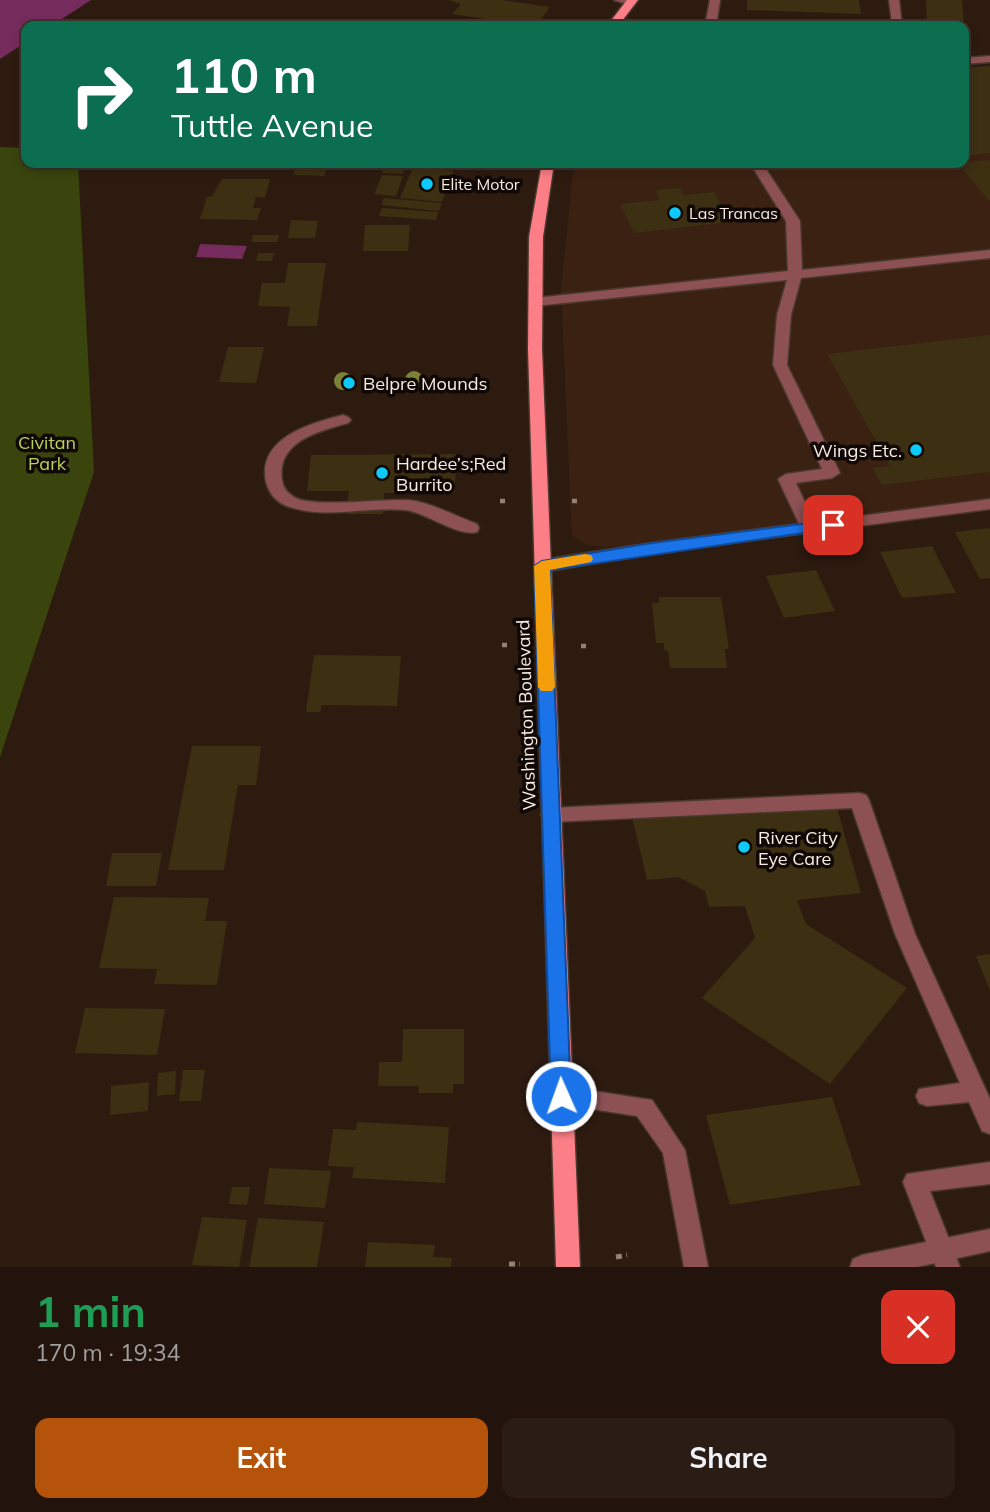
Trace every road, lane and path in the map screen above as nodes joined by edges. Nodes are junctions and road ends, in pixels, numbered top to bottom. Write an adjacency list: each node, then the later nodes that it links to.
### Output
1 (715, 0): 5 (street)
2 (894, 0): 6 (street)
3 (628, 1): 4 (main road)
4 (615, 21)
5 (712, 21)
6 (898, 21)
7 (990, 59): 8 (street)
8 (969, 61)
9 (547, 168): 13 (main road, Washington Boulevard)
10 (759, 168): 12 (street)
11 (990, 254): 12 (street)
12 (795, 274): 13 (street); 21 (street)
13 (535, 302): 22 (main road, Washington Boulevard)
14 (343, 420): 20 (street)
15 (500, 501): 16 (path)
16 (507, 501)
17 (572, 501): 18 (path)
18 (579, 501)
19 (990, 505): 21 (street)
20 (471, 528)
21 (809, 528): 22 (street)
22 (542, 566): 27 (main road, Washington Boulevard)
23 (502, 645): 24 (path)
24 (509, 645)
25 (581, 646): 26 (path)
26 (589, 646)
27 (551, 816): 28 (street); 29 (main road, Washington Boulevard)
28 (975, 1091): 30 (street); 31 (street)
29 (561, 1096): 39 (main road, Washington Boulevard); 40 (street)
30 (927, 1096)
31 (990, 1124)
32 (990, 1173): 36 (street)
33 (990, 1240): 36 (street)
34 (627, 1255): 35 (path)
35 (616, 1257)
36 (945, 1259): 41 (street)
37 (509, 1264): 38 (path)
38 (520, 1264)
39 (568, 1267)
40 (696, 1267)
41 (862, 1267)

